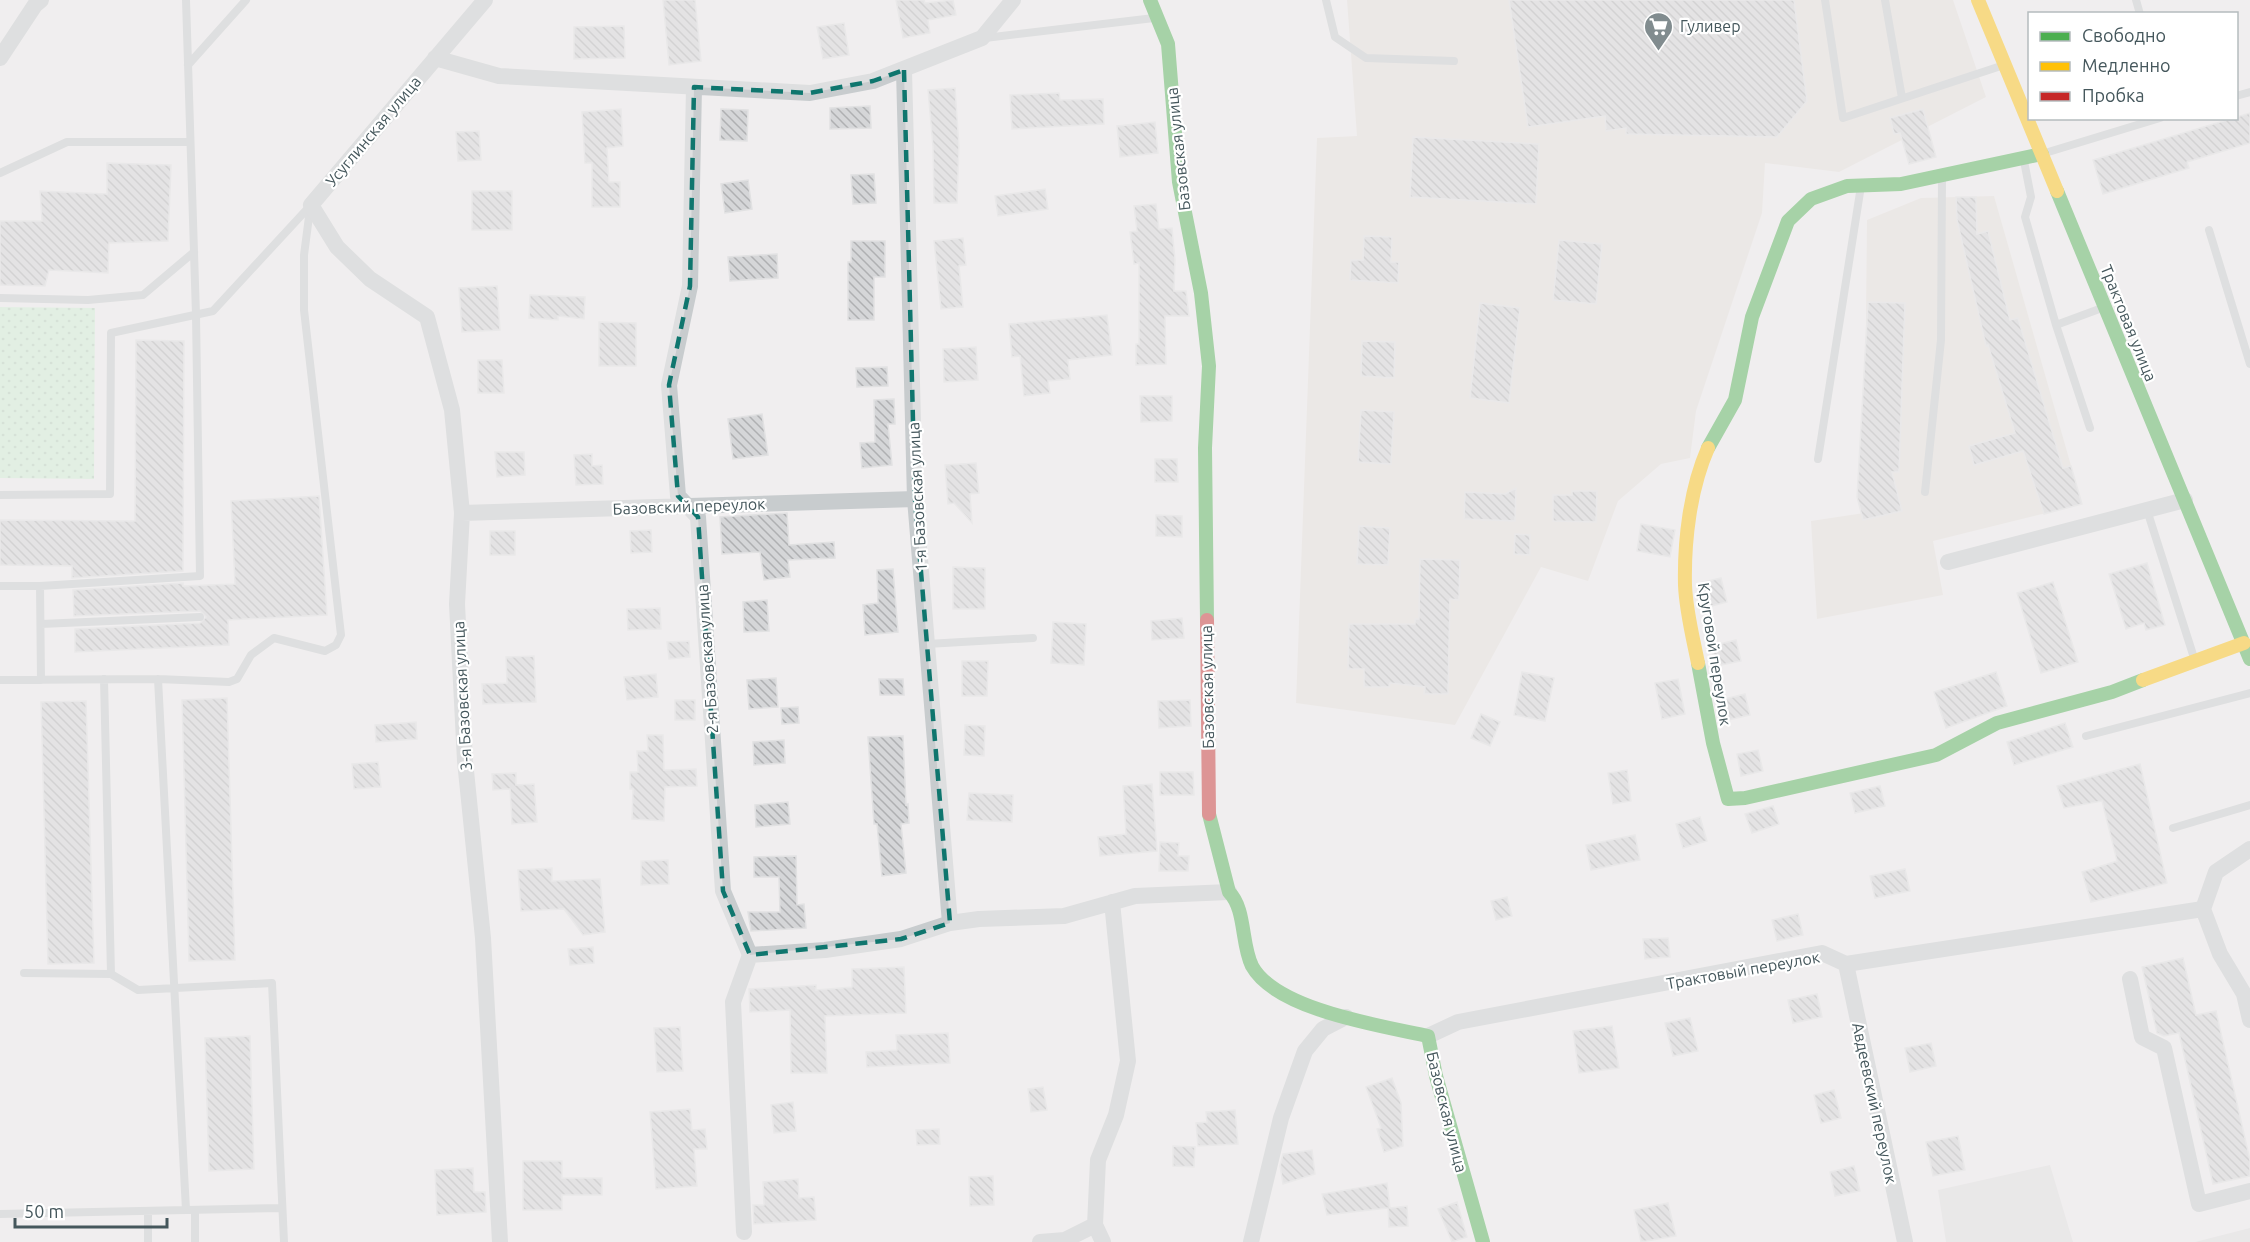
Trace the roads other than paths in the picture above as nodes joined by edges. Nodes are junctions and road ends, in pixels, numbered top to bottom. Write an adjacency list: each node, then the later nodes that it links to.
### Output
1 (41, 0): 13 (street)
2 (186, 0): 16 (lane)
3 (246, 0): 16 (lane)
4 (485, 0): 14 (street, Усуглинская улица)
5 (1012, 0): 12 (street)
6 (1150, 0): 11 (street, Базовская улица)
7 (1326, 0): 15 (lane)
8 (1825, 0): 20 (lane)
9 (1885, 0): 20 (lane)
10 (1978, 0): 17 (street, Трактовая улица)
11 (1157, 18): 12 (lane); 64 (street, Базовская улица)
12 (982, 38): 18 (street)
13 (0, 58)
14 (435, 58): 19 (street); 28 (street, Усуглинская улица)
15 (1454, 61)
16 (188, 65): 22 (lane)
17 (2005, 65): 20 (lane); 23 (street, Трактовая улица)
18 (904, 70): 19 (street); 40 (street, 1-я Базовская улица)
19 (694, 87): 42 (street, 2-я Базовская улица)
20 (1902, 98)
21 (2153, 120): 23 (lane)
22 (190, 142): 25 (lane); 30 (lane)
23 (2042, 154): 24 (street, Круговой переулок); 32 (street, Трактовая улица)
24 (2023, 158): 26 (street, Круговой переулок); 34 (lane)
25 (0, 172)
26 (1942, 175): 27 (street, Круговой переулок); 38 (lane)
27 (1861, 186): 37 (lane); 54 (street, Круговой переулок)
28 (311, 205): 33 (lane); 44 (street, 3-я Базовская улица); 56 (lane)
29 (2209, 230): 35 (lane)
30 (194, 252): 31 (lane); 33 (lane)
31 (0, 298)
32 (2105, 307): 34 (lane); 41 (street, Трактовая улица)
33 (196, 315): 39 (lane); 47 (lane)
34 (2056, 325): 36 (lane)
35 (2250, 364)
36 (2090, 428)
37 (1818, 459)
38 (1925, 492)
39 (0, 495)
40 (915, 499): 42 (street, Базовский переулок); 52 (street, 1-я Базовская улица)
41 (2185, 500): 43 (street); 51 (street, Трактовая улица)
42 (688, 507): 44 (street, Базовский переулок); 68 (street, 2-я Базовская улица)
43 (2147, 510): 45 (street); 54 (lane)
44 (462, 513): 87 (street, 3-я Базовская улица)
45 (1948, 562)
46 (0, 586): 47 (lane)
47 (40, 586): 49 (lane)
48 (200, 617): 49 (lane)
49 (40, 624): 58 (lane)
50 (1033, 638): 52 (lane)
51 (2244, 643): 53 (street, Трактовая улица); 54 (street, Круговой переулок)
52 (927, 644): 67 (street, 1-я Базовская улица)
53 (2250, 659)
54 (2195, 661)
55 (104, 679): 56 (lane); 58 (lane); 71 (lane)
56 (158, 679): 73 (lane)
57 (0, 680): 58 (lane)
58 (41, 680)
59 (2250, 693): 60 (lane)
60 (2086, 736)
61 (2250, 805): 62 (lane)
62 (2173, 828)
63 (2250, 849): 66 (street)
64 (1232, 895): 65 (street); 74 (street, Базовская улица)
65 (1113, 902): 67 (street); 82 (street)
66 (2203, 909): 69 (street, Трактовый переулок); 75 (street)
67 (950, 923): 68 (street)
68 (750, 955): 83 (street)
69 (1846, 964): 76 (street, Трактовый переулок); 92 (street, Авдеевский переулок)
70 (24, 973): 71 (lane)
71 (111, 974): 73 (lane)
72 (2130, 979): 77 (street)
73 (175, 988): 78 (lane); 79 (lane)
74 (1346, 1017): 76 (street, Базовская улица); 90 (street)
75 (2250, 1020)
76 (1428, 1036): 91 (street, Базовская улица)
77 (2250, 1191)
78 (282, 1209): 79 (lane); 86 (lane)
79 (191, 1210): 80 (lane); 85 (lane)
80 (148, 1211): 81 (lane); 84 (lane)
81 (0, 1214)
82 (1095, 1225): 88 (street); 89 (street)
83 (744, 1232)
84 (148, 1242)
85 (195, 1242)
86 (284, 1242)
87 (500, 1242)
88 (1040, 1242)
89 (1103, 1242)
90 (1251, 1242)
91 (1483, 1242)
92 (1905, 1242)

